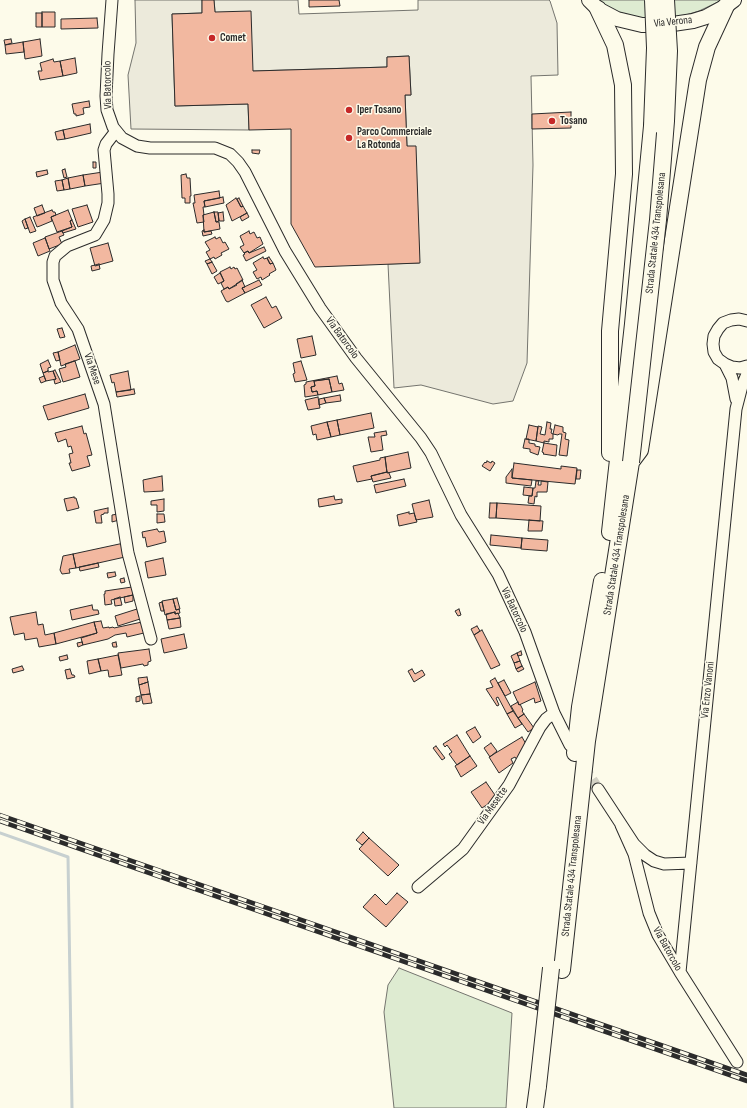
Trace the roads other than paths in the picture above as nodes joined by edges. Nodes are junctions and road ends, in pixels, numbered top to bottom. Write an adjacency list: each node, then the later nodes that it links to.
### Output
1 (112, 0): 6 (street, Via Batorcolo)
2 (653, 0): 13 (highway, Strada Statale 434 Transpolesana, bridge)
3 (666, 0): 12 (highway, Strada Statale 434 Transpolesana, bridge)
4 (730, 3): 5 (main road, Via Verona); 12 (highway)
5 (594, 5): 13 (highway)
6 (116, 131): 14 (street, Via Mese); 15 (street, Via Batorcolo)
7 (747, 321): 8 (street, Via Enzo Vanoni)
8 (725, 364): 9 (street); 11 (street, Via Enzo Vanoni)
9 (747, 366)
10 (747, 374): 11 (street, Via Enzo Vanoni)
11 (736, 409): 19 (street, Via Enzo Vanoni)
12 (632, 462): 21 (highway, Strada Statale 434 Transpolesana)
13 (610, 529): 21 (highway, Strada Statale 434 Transpolesana)
14 (151, 639)
15 (554, 714): 16 (street, Via Batorcolo); 20 (street, Via Mesette)
16 (570, 745)
17 (598, 789): 18 (street, Via Batorcolo)
18 (621, 825): 19 (street, Via Batorcolo); 22 (street, Via Batorcolo)
19 (691, 863): 22 (street, Via Enzo Vanoni)
20 (418, 887)
21 (556, 969): 24 (highway, Strada Statale 434 Transpolesana, bridge)
22 (680, 972): 23 (street, Via Batorcolo)
23 (738, 1062)
24 (543, 1087): 25 (highway, Strada Statale 434 Transpolesana); 26 (highway, Strada Statale 434 Transpolesana)
25 (535, 1108)
26 (546, 1108)

